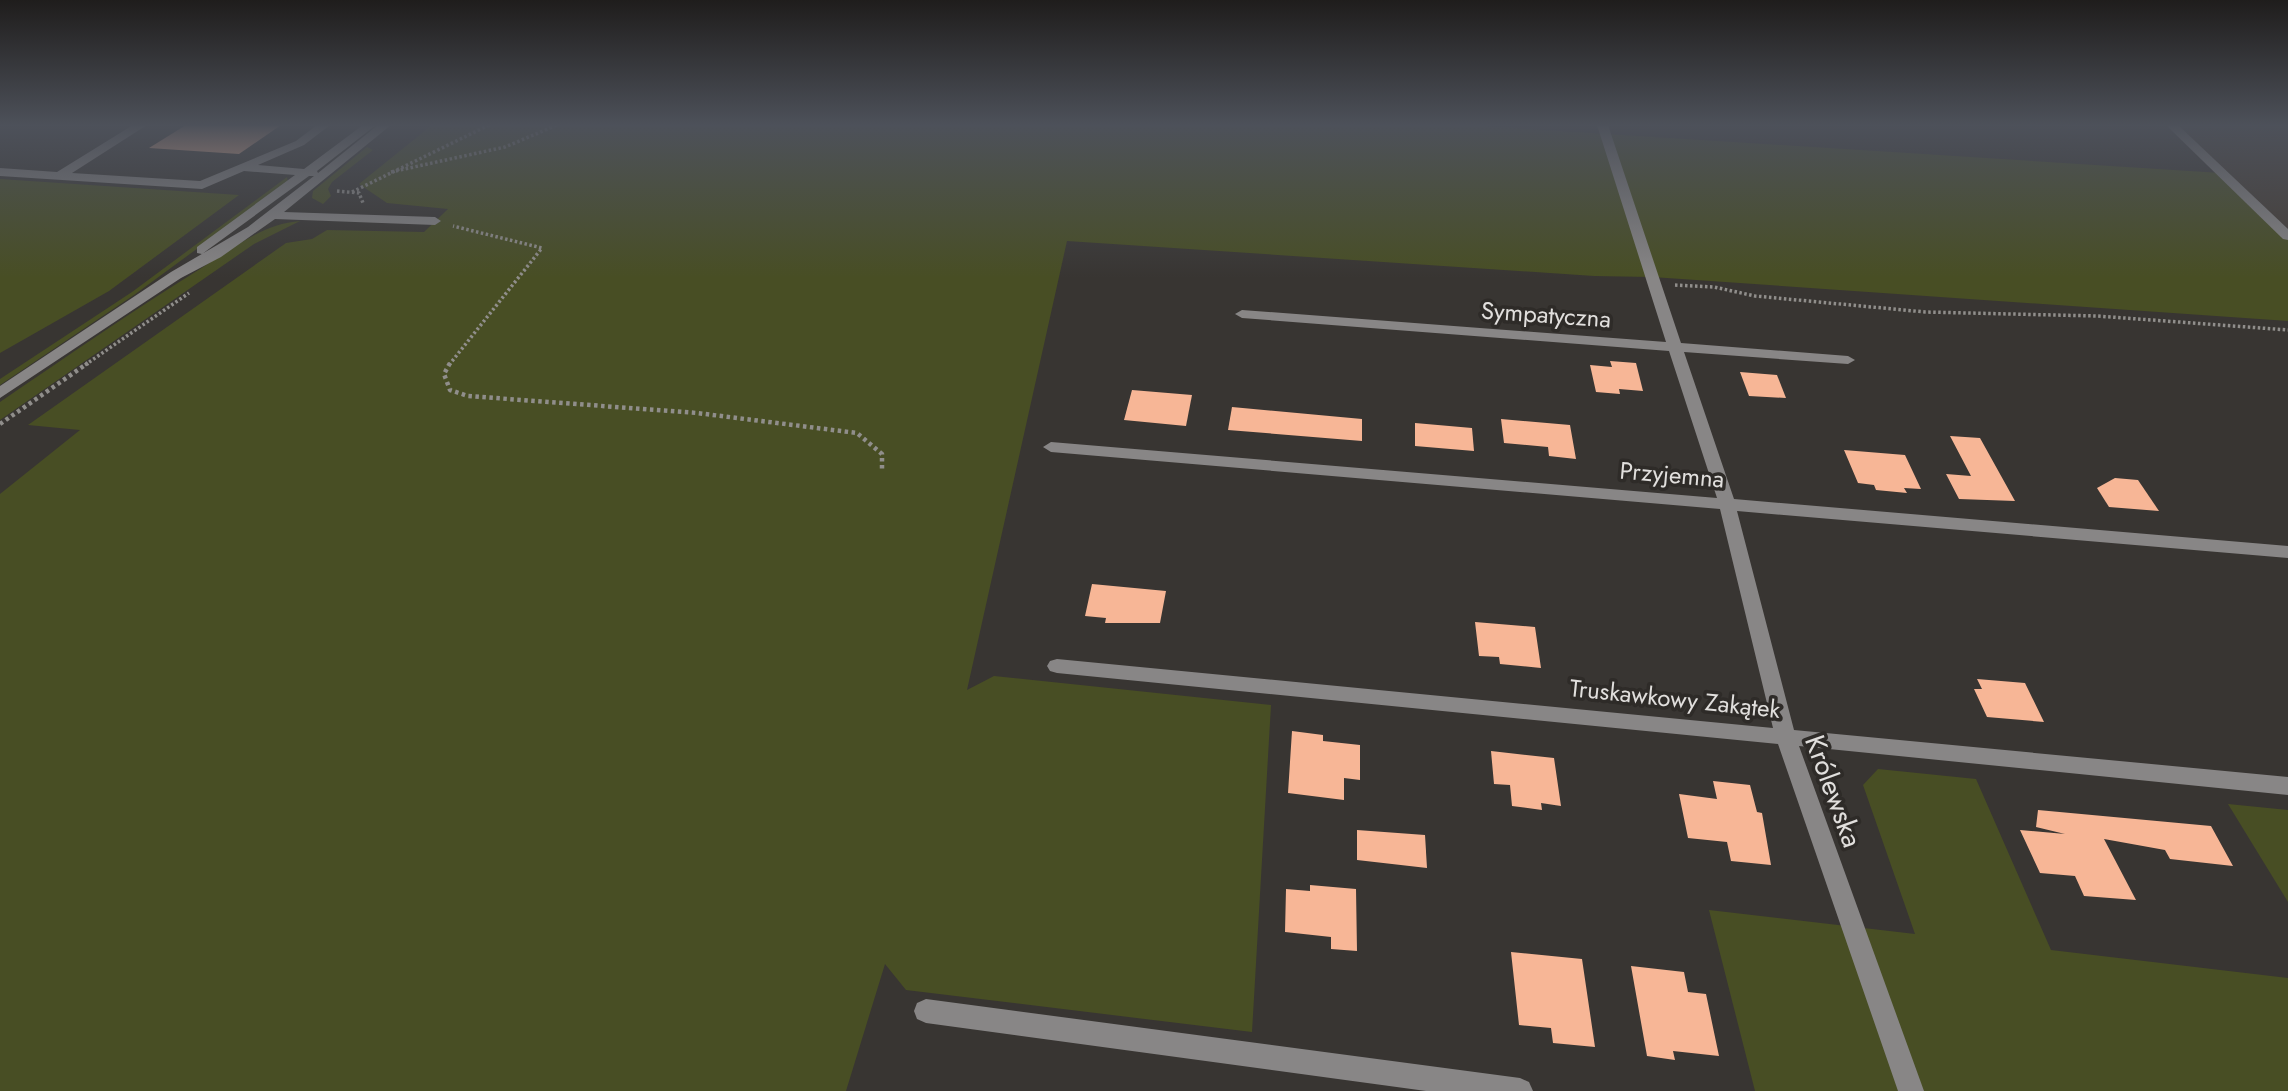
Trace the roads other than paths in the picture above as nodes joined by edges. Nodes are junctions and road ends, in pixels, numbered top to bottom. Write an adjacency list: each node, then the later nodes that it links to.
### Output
1 (59, 176): 2 (street)
2 (224, 176)
3 (303, 176): 7 (street)
4 (325, 176): 8 (street)
5 (1619, 176): 16 (street, Królewska)
6 (2225, 176): 13 (street)
7 (267, 203): 8 (street); 9 (street)
8 (288, 205): 10 (street); 11 (street)
9 (253, 214): 11 (street); 14 (street)
10 (370, 214): 11 (street); 12 (street)
11 (274, 216): 14 (street)
12 (435, 221)
13 (2288, 236)
14 (176, 275): 18 (street)
15 (1242, 314): 16 (street, Sympatyczna)
16 (1673, 348): 17 (street, Sympatyczna); 20 (street, Królewska)
17 (1848, 360)
18 (0, 393)
19 (1051, 447): 20 (street, Przyjemna)
20 (1727, 504): 21 (street, Przyjemna); 23 (street, Królewska)
21 (2288, 552)
22 (1057, 666): 23 (street, Truskawkowy Zakątek)
23 (1785, 736): 24 (street, Truskawkowy Zakątek); 27 (street, Królewska)
24 (2288, 786)
25 (926, 1011): 26 (street)
26 (1520, 1091)
27 (1911, 1091)

